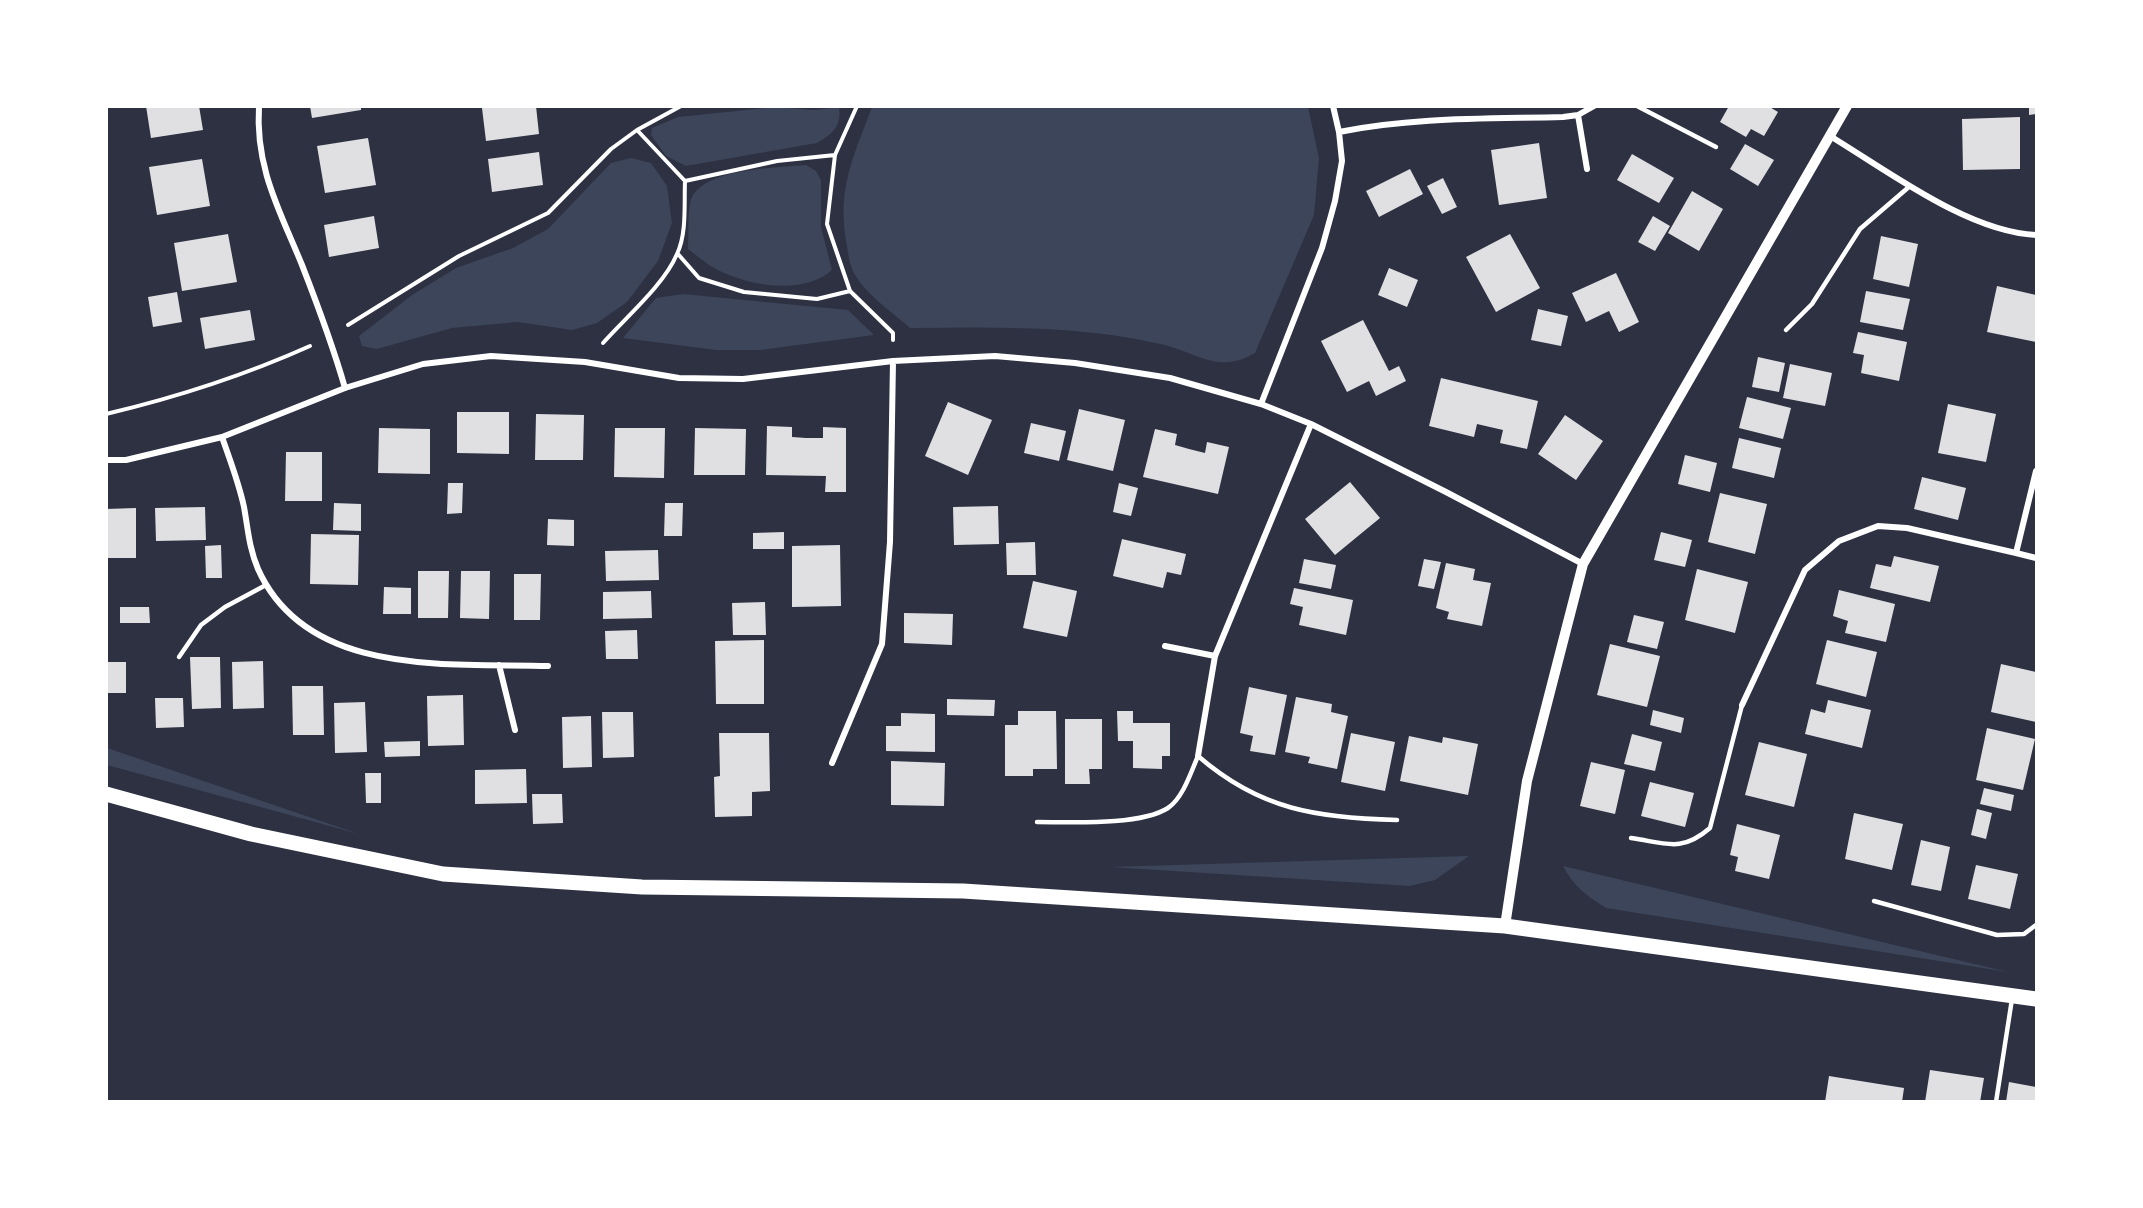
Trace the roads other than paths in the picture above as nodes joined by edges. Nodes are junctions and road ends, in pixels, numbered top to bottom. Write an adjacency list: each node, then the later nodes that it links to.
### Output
1 (259, 106): 15 (street)
2 (1333, 106): 7 (street)
3 (1594, 106): 6 (street)
4 (1637, 106): 9 (lane)
5 (1847, 106): 8 (street)
6 (1578, 115): 7 (street); 10 (street)
7 (1339, 132): 16 (street)
8 (1830, 136): 11 (street); 23 (street)
9 (1716, 147)
10 (1587, 169)
11 (1912, 185): 12 (street); 13 (lane)
12 (2037, 234)
13 (1785, 330)
14 (893, 361): 15 (street); 16 (street); 33 (street)
15 (345, 388): 18 (street)
16 (1261, 404): 17 (street)
17 (1311, 424): 23 (street); 26 (street)
18 (222, 437): 19 (street); 24 (street)
19 (106, 460)
20 (2037, 471): 21 (street)
21 (2016, 553): 22 (street); 30 (street)
22 (2037, 558)
23 (1583, 564): 40 (street)
24 (266, 585): 27 (lane); 28 (street)
25 (1165, 646): 26 (street)
26 (1215, 656): 32 (street)
27 (179, 657)
28 (499, 665): 29 (street); 31 (street)
29 (548, 666)
30 (1742, 705): 37 (lane)
31 (515, 730)
32 (1198, 756): 35 (lane); 36 (lane)
33 (832, 763)
34 (106, 794): 40 (main road)
35 (1397, 820)
36 (1037, 822)
37 (1631, 838)
38 (1874, 901): 39 (lane)
39 (2037, 925)
40 (1505, 926): 41 (main road)
41 (2012, 996): 42 (main road); 43 (lane)
42 (2037, 999)
43 (1996, 1101)

